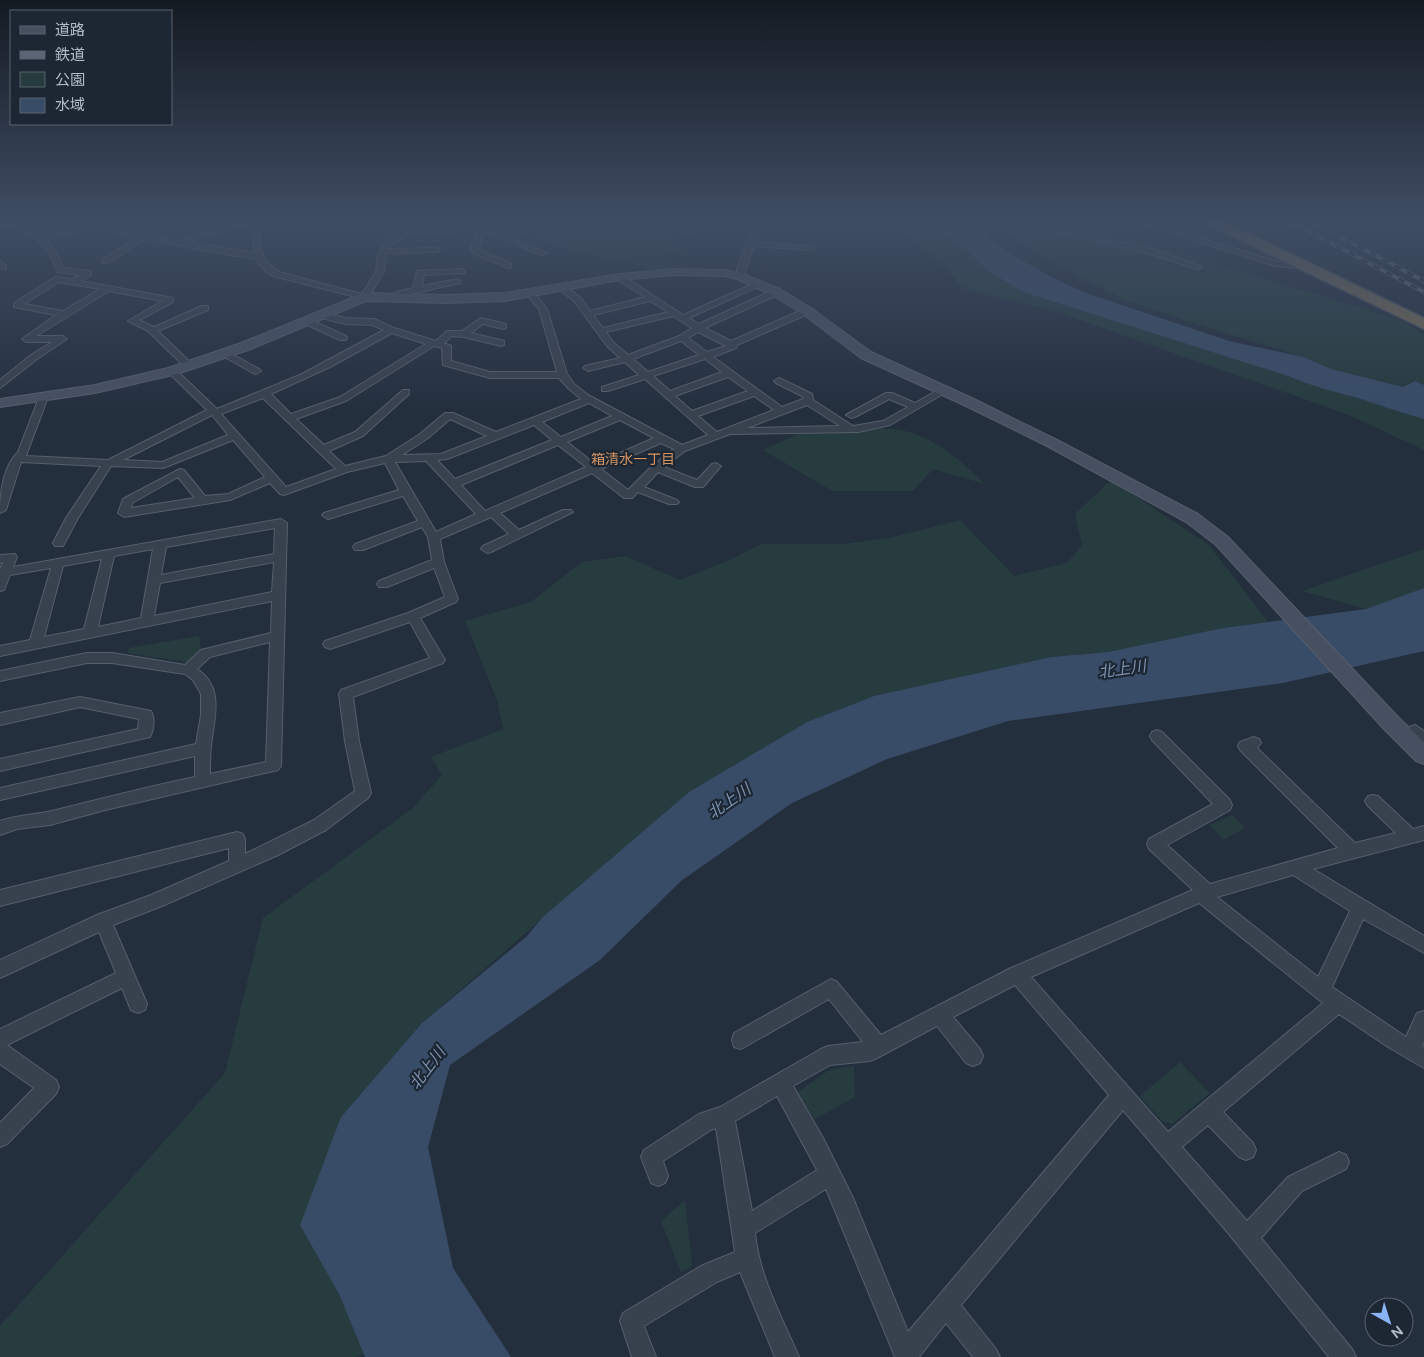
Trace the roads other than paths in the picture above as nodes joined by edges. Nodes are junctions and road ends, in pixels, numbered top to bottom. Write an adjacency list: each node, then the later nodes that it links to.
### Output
1 (53, 283): 22 (street)
2 (81, 283): 13 (street)
3 (312, 283): 17 (street)
4 (373, 283): 17 (street)
5 (418, 283): 14 (street)
6 (447, 283): 14 (street)
7 (582, 283): 12 (street)
8 (630, 283): 19 (street)
9 (1346, 283): 28 (highway)
10 (1348, 283): 26 (highway)
11 (760, 284): 16 (street); 25 (street)
12 (560, 287): 15 (street); 23 (street)
13 (108, 288): 22 (street); 32 (street)
14 (417, 290): 18 (street)
15 (529, 292): 18 (street); 48 (street)
16 (776, 292): 21 (street); 30 (street)
17 (364, 297): 18 (street); 24 (street)
18 (397, 297)
19 (652, 298): 23 (street); 25 (street)
20 (205, 308): 32 (street)
21 (807, 311): 39 (street); 53 (street)
22 (64, 314): 51 (street)
23 (587, 314): 33 (street)
24 (320, 315): 27 (street); 31 (street)
25 (679, 316): 30 (street); 33 (street)
26 (1424, 320)
27 (306, 322): 35 (street); 40 (street)
28 (1424, 324)
29 (503, 326): 34 (street)
30 (698, 328): 36 (street); 39 (street)
31 (391, 330): 37 (street); 56 (street)
32 (152, 331): 43 (street)
33 (600, 331): 42 (street)
34 (464, 334): 37 (street); 38 (street)
35 (343, 338)
36 (682, 338): 41 (street); 42 (street)
37 (436, 343): 48 (street); 69 (street)
38 (501, 343)
39 (730, 345): 41 (street)
40 (226, 354): 43 (street); 46 (street)
41 (706, 356): 47 (street); 49 (street)
42 (626, 359): 44 (street); 49 (street)
43 (189, 366): 45 (street)
44 (588, 368)
45 (172, 371): 58 (street); 65 (street)
46 (256, 371)
47 (730, 373): 55 (street); 57 (street)
48 (562, 374): 59 (street)
49 (645, 376): 52 (street); 57 (street)
50 (779, 381): 60 (street)
51 (0, 385)
52 (605, 389)
53 (943, 391): 62 (street); 131 (street)
54 (406, 392): 80 (street)
55 (755, 392): 64 (street); 66 (street)
56 (265, 394): 65 (street); 69 (street)
57 (668, 395): 66 (street)
58 (43, 397): 61 (street); 82 (street)
59 (590, 400): 68 (street); 70 (street)
60 (808, 401): 64 (street); 72 (street)
61 (0, 403)
62 (916, 407): 63 (street); 71 (street)
63 (862, 409): 67 (street); 71 (street)
64 (781, 411): 73 (street)
65 (214, 412): 74 (street); 84 (street)
66 (691, 415): 76 (street)
67 (850, 415)
68 (621, 416): 77 (street); 78 (street)
69 (289, 418): 80 (street)
70 (535, 421): 75 (street); 78 (street)
71 (886, 422): 72 (street)
72 (851, 429): 73 (street)
73 (728, 431): 76 (street)
74 (234, 436): 84 (street); 89 (street)
75 (496, 436): 81 (street); 83 (street)
76 (715, 436): 79 (street)
77 (661, 439): 79 (street); 86 (street)
78 (560, 441): 86 (street); 90 (street)
79 (681, 449): 87 (street)
80 (322, 450): 88 (street)
81 (428, 457): 83 (street); 90 (street)
82 (17, 459): 84 (street); 95 (street)
83 (388, 459): 88 (street); 92 (street)
84 (107, 464): 102 (street)
85 (716, 466): 87 (street)
86 (593, 468): 91 (street); 98 (street)
87 (656, 468): 91 (street)
88 (343, 470): 89 (street)
89 (271, 478): 93 (street)
90 (453, 484): 98 (street)
91 (637, 488): 94 (street)
92 (406, 492): 97 (street); 99 (street)
93 (202, 500): 93 (street)
94 (672, 502)
95 (0, 510)
96 (567, 512): 100 (street)
97 (328, 514)
98 (488, 514): 100 (street); 101 (street)
99 (425, 522): 101 (street); 104 (street)
100 (517, 536): 105 (street)
101 (434, 537): 109 (street)
102 (59, 543)
103 (160, 545): 106 (street); 107 (street); 112 (street)
104 (359, 547)
105 (487, 549)
106 (110, 554): 110 (street); 118 (street)
107 (280, 557): 112 (street); 115 (street)
108 (0, 559): 111 (street)
109 (438, 562): 113 (street); 116 (street)
110 (58, 563): 111 (street); 120 (street)
111 (5, 572): 114 (street)
112 (154, 580): 117 (street)
113 (382, 584)
114 (0, 587)
115 (278, 595): 117 (street); 119 (street)
116 (413, 616): 121 (street); 139 (street)
117 (147, 622): 118 (street)
118 (90, 633): 120 (street)
119 (277, 636): 123 (street); 133 (street)
120 (36, 644): 122 (street)
121 (330, 644)
122 (0, 651)
123 (188, 670): 124 (street); 130 (street)
124 (0, 676)
125 (0, 719): 132 (street)
126 (1424, 730): 128 (street)
127 (1157, 736): 141 (street)
128 (1424, 740)
129 (1254, 743): 138 (street)
130 (204, 748): 133 (street); 134 (street)
131 (1424, 755)
132 (0, 765)
133 (202, 782): 136 (street)
134 (0, 794)
135 (1373, 801): 137 (street)
136 (0, 828)
137 (1416, 834): 138 (street)
138 (1352, 850): 140 (street)
139 (237, 865): 142 (street); 144 (street)
140 (1295, 867): 141 (street); 143 (street)
141 (1205, 894): 147 (street); 149 (street)
142 (0, 898)
143 (1360, 908): 145 (street); 149 (street)
144 (103, 921): 146 (street); 148 (street)
145 (1424, 946)
146 (0, 970)
147 (1017, 974): 152 (street); 161 (street)
148 (126, 977): 151 (street); 154 (street)
149 (1322, 989): 150 (street)
150 (1339, 1002): 158 (street); 162 (street)
151 (138, 1004)
152 (939, 1014): 156 (street); 159 (street)
153 (1424, 1020): 158 (street)
154 (0, 1039)
155 (741, 1040): 156 (street)
156 (879, 1046): 160 (street)
157 (0, 1052): 164 (street)
158 (1417, 1054)
159 (972, 1056)
160 (780, 1083): 163 (street); 168 (street)
161 (1122, 1094): 165 (street); 173 (street)
162 (1209, 1111): 165 (street); 166 (street)
163 (724, 1116): 169 (street); 170 (street)
164 (0, 1137)
165 (1167, 1146): 171 (street)
166 (1246, 1150)
167 (1339, 1162): 171 (street)
168 (830, 1174): 170 (street); 174 (street)
169 (658, 1176)
170 (744, 1228): 172 (street)
171 (1246, 1238): 178 (street)
172 (747, 1258): 175 (street); 176 (street)
173 (946, 1305): 174 (street); 177 (street)
174 (906, 1355)
175 (644, 1357)
176 (787, 1357)
177 (988, 1357)
178 (1344, 1357)

